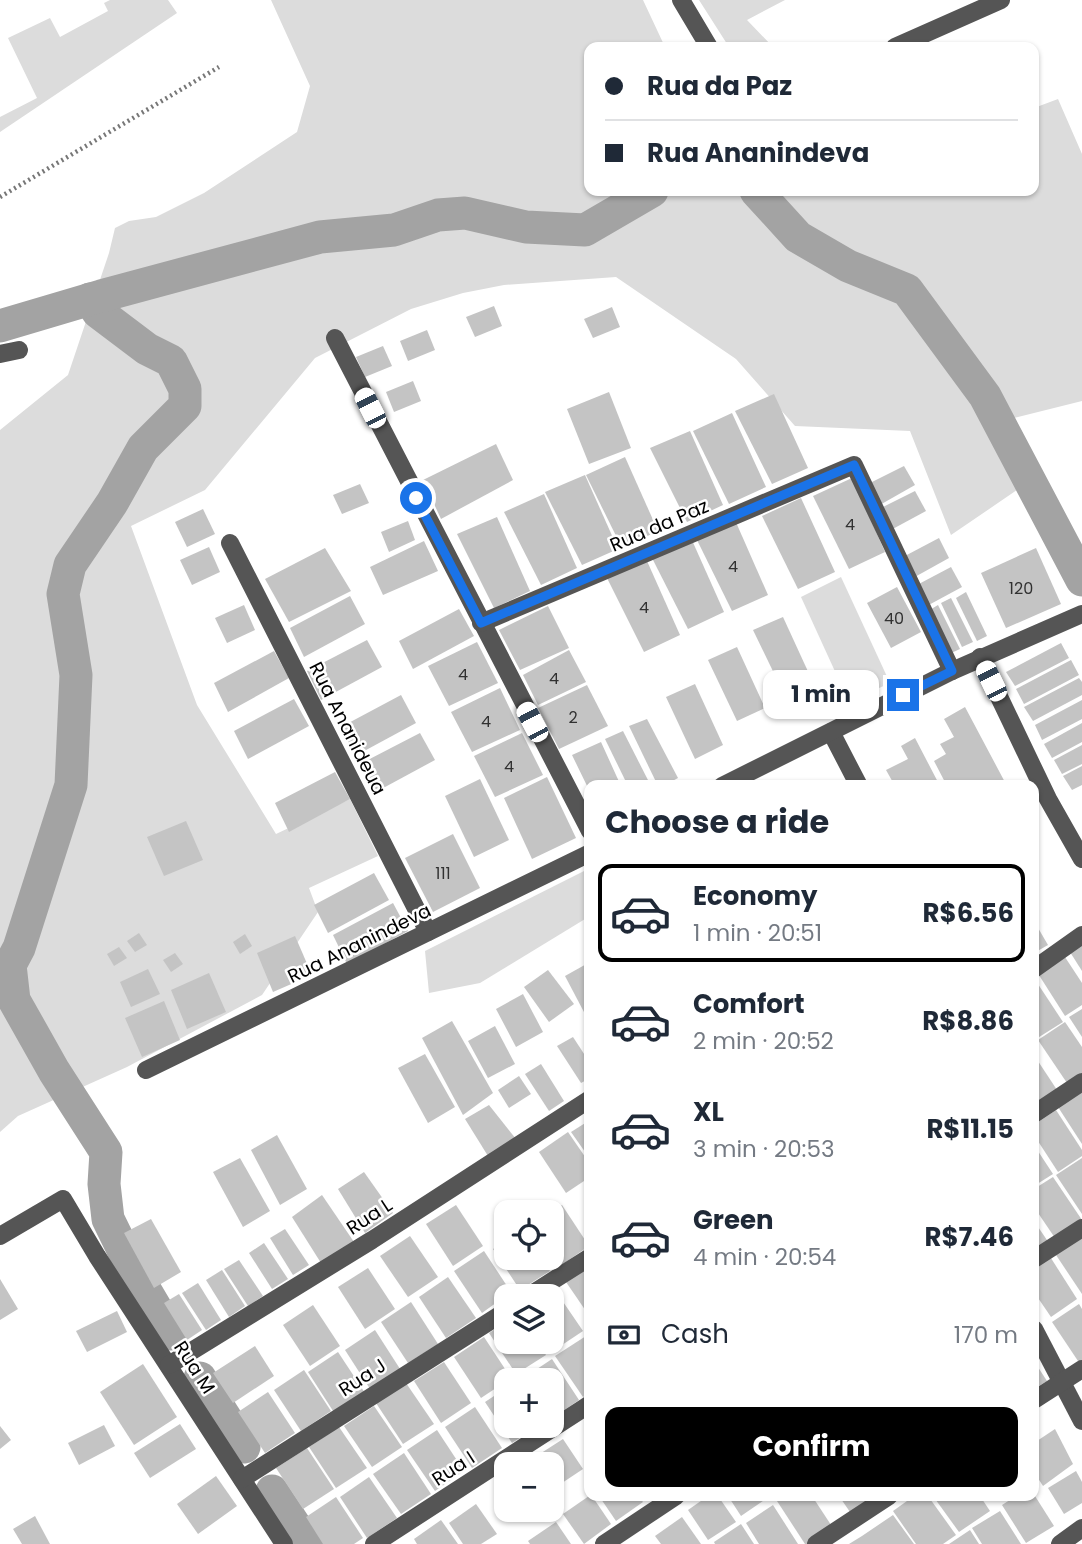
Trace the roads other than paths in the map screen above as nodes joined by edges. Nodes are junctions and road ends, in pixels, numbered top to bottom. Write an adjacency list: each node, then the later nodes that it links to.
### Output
1 (681, 0): 3 (street)
2 (1000, 0): 4 (street)
3 (706, 42)
4 (906, 42)
5 (335, 338): 10 (street)
6 (19, 350): 7 (street)
7 (0, 354)
8 (230, 543): 21 (street, Rua Ananideua)
9 (1082, 614): 11 (street)
10 (481, 623): 12 (street, Rua da Paz); 18 (street)
11 (980, 657): 12 (street); 17 (street)
12 (952, 671): 13 (street)
13 (831, 732): 14 (street); 15 (street)
14 (739, 780)
15 (856, 780)
16 (1039, 780): 20 (street)
17 (1039, 780)
18 (584, 820)
19 (584, 856): 21 (street, Rua Ananindeva)
20 (1082, 859)
21 (428, 932): 24 (street, Rua Ananindeva)
22 (1082, 935): 23 (street)
23 (1039, 965)
24 (146, 1070)
25 (1082, 1082): 27 (street)
26 (584, 1103): 35 (street, Rua L)
27 (1039, 1111)
28 (1082, 1228): 30 (street)
29 (0, 1236): 35 (street, Rua M)
30 (1039, 1256)
31 (584, 1261): 32 (street)
32 (547, 1284)
33 (494, 1319): 41 (street, Rua J)
34 (1039, 1338): 37 (street)
35 (169, 1365): 41 (street, Rua M)
36 (1082, 1369): 37 (street)
37 (1063, 1381): 38 (street); 40 (street)
38 (1039, 1397)
39 (584, 1408): 46 (street, Rua I)
40 (1082, 1421)
41 (242, 1479): 45 (street, Rua M)
42 (668, 1501): 47 (street)
43 (880, 1501): 48 (street)
44 (1082, 1528): 49 (street)
45 (284, 1544)
46 (374, 1544)
47 (604, 1544)
48 (816, 1544)
49 (1059, 1544)

